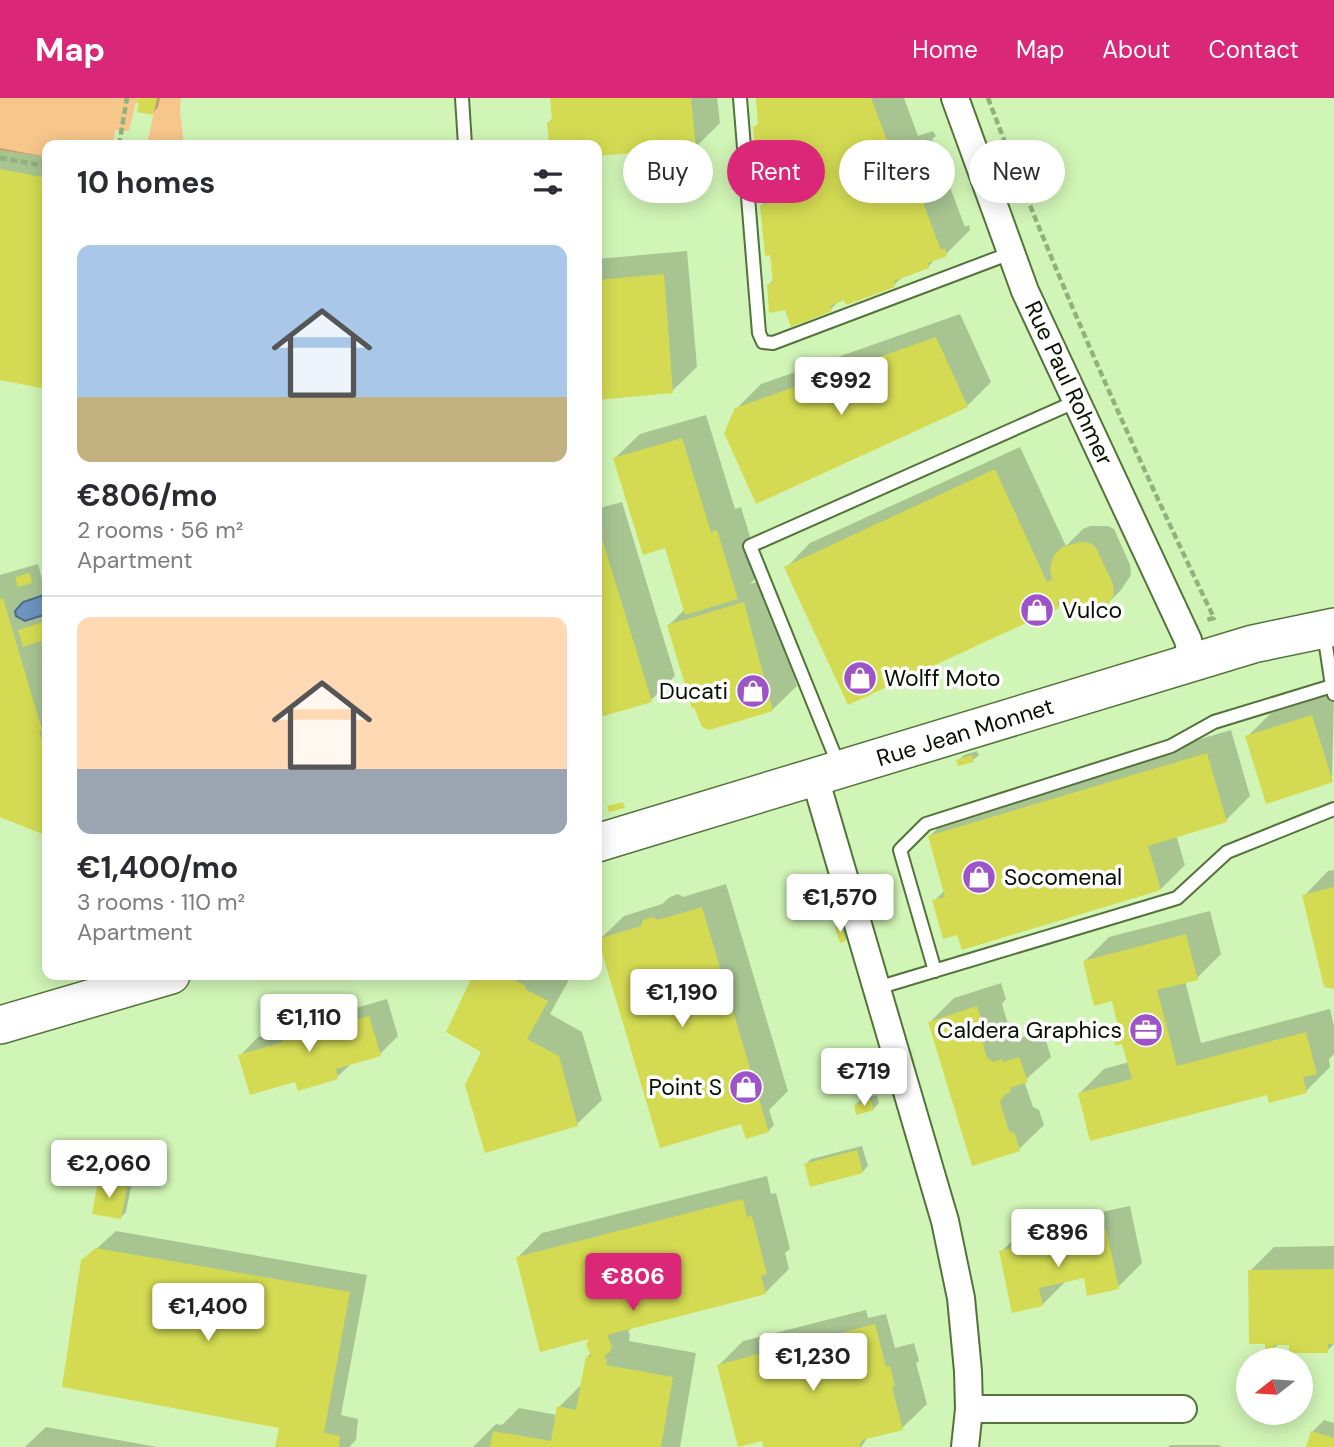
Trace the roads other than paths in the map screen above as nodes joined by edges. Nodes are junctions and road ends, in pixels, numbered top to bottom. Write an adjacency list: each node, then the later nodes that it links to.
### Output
1 (461, 98): 4 (lane)
2 (740, 98): 5 (lane)
3 (955, 98): 5 (street, Rue Paul Rohmer)
4 (465, 140)
5 (1011, 253): 6 (street, Rue Paul Rohmer)
6 (1077, 401): 8 (street, Rue Paul Rohmer); 10 (lane)
7 (1329, 628): 8 (street, Rue Jean Monnet); 9 (lane)
8 (1193, 664): 10 (street, Rue Jean Monnet)
9 (1333, 689): 13 (lane)
10 (828, 774): 12 (street, Rue Jean Monnet); 15 (street)
11 (1334, 809): 13 (lane)
12 (602, 842)
13 (935, 971): 15 (lane)
14 (154, 980): 16 (street)
15 (877, 988): 17 (street)
16 (0, 1025)
17 (969, 1409): 18 (street); 19 (street)
18 (1183, 1409)
19 (965, 1447)

